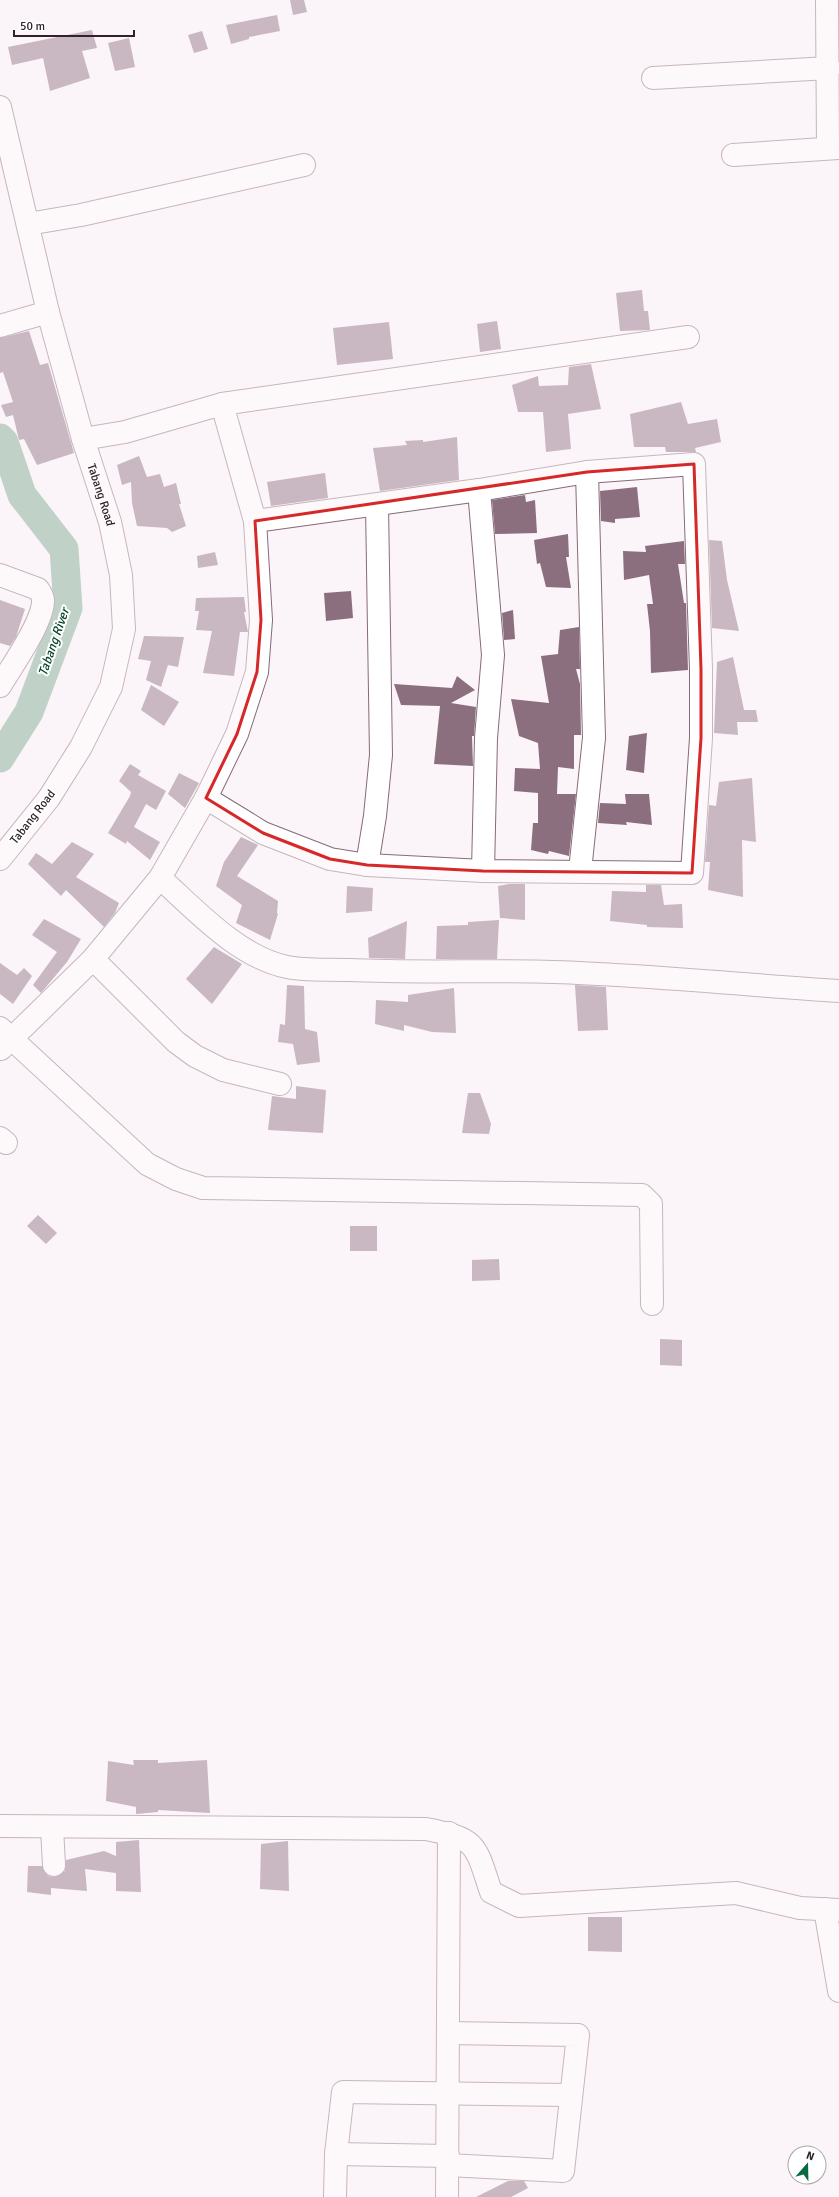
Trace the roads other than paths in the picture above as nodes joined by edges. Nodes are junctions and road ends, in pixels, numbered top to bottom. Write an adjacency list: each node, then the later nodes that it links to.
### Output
1 (827, 0): 2 (street)
2 (834, 33): 3 (street)
3 (829, 68): 4 (street); 5 (street)
4 (653, 78)
5 (833, 95): 7 (street)
6 (0, 107): 10 (street, Tabang Road)
7 (834, 148): 8 (street)
8 (734, 155)
9 (304, 165): 10 (street)
10 (28, 224): 11 (street, Tabang Road)
11 (48, 312): 12 (street); 15 (street, Tabang Road)
12 (0, 326)
13 (688, 337): 14 (street)
14 (222, 404): 15 (street); 19 (street)
15 (83, 439): 23 (street, Tabang Road)
16 (587, 472): 17 (street); 26 (street); 26 (street)
17 (479, 490): 18 (street); 25 (street)
18 (377, 505): 19 (street); 24 (street)
19 (255, 521): 22 (street)
20 (0, 575): 21 (street)
21 (0, 686)
22 (206, 798): 24 (street); 27 (street)
23 (0, 859)
24 (367, 865): 25 (street)
25 (483, 870): 26 (street)
26 (580, 871)
27 (160, 878): 28 (street); 29 (street)
28 (93, 959): 30 (street); 31 (street)
29 (839, 991)
30 (4, 1039): 32 (street)
31 (280, 1084)
32 (652, 1304)
33 (0, 1826): 34 (street)
34 (52, 1828): 35 (street); 36 (street)
35 (449, 1833): 37 (street); 39 (street)
36 (54, 1865)
37 (832, 1909): 38 (street)
38 (839, 1991)
39 (448, 2033): 40 (street); 41 (street)
40 (448, 2094): 41 (street); 42 (street); 43 (street)
41 (570, 2095): 43 (street)
42 (336, 2154): 43 (street); 44 (street)
43 (448, 2161): 45 (street)
44 (334, 2197)
45 (447, 2197)

